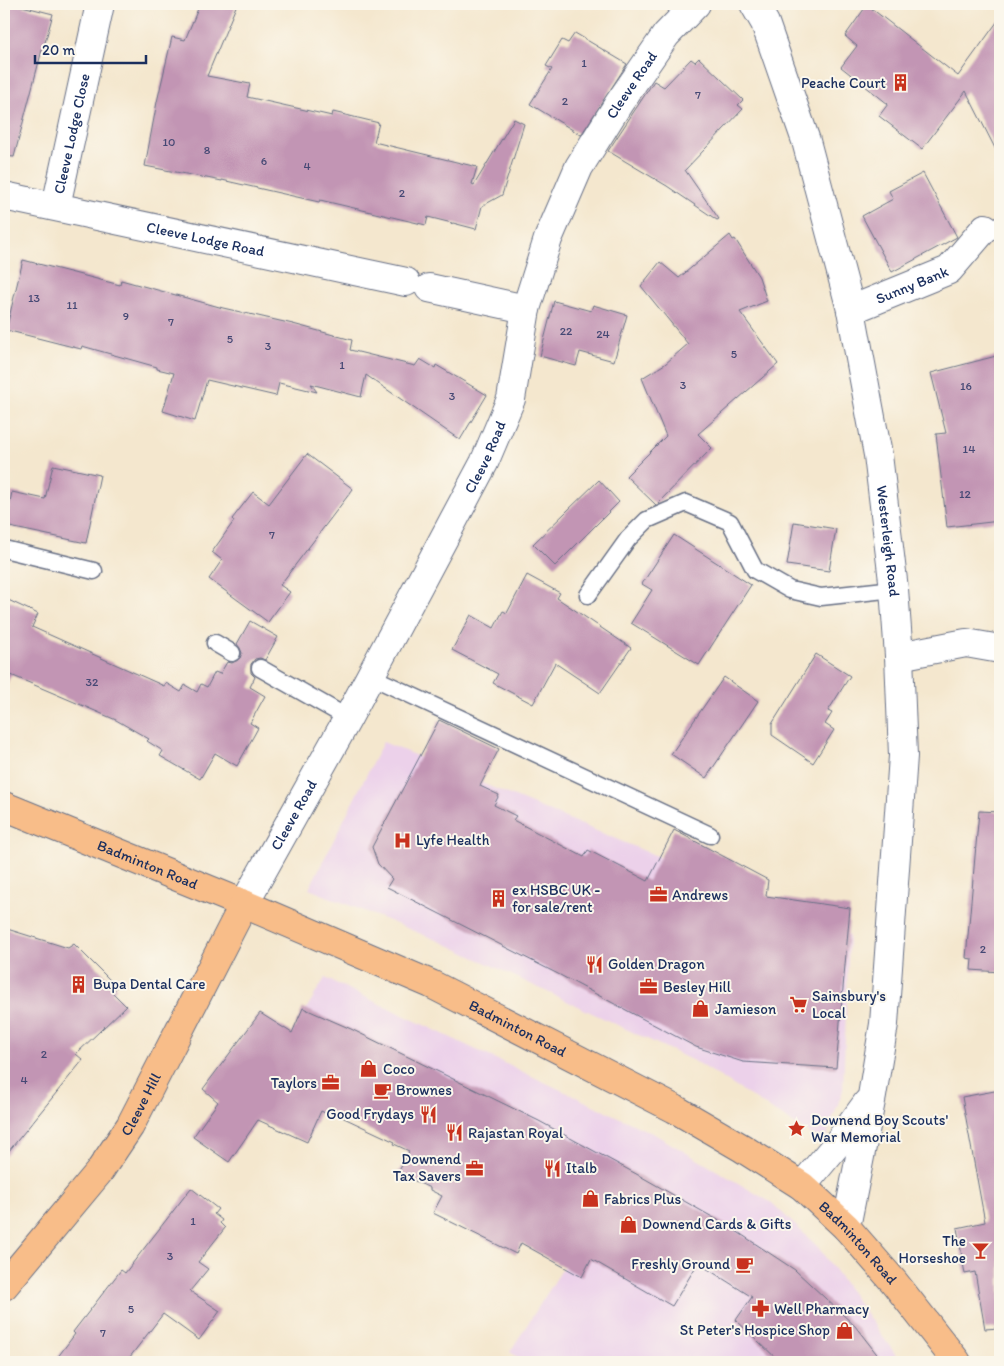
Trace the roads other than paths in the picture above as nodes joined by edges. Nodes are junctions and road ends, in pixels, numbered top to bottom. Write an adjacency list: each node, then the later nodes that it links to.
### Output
1 (100, 4): 5 (street, Cleeve Lodge Close)
2 (696, 4): 7 (street, Cleeve Road)
3 (754, 4): 8 (street, Westerleigh Road)
4 (4, 196): 5 (street, Cleeve Lodge Road)
5 (56, 206): 7 (street, Cleeve Lodge Road)
6 (985, 228): 8 (street, Sunny Bank)
7 (526, 309): 18 (street, Cleeve Road)
8 (851, 310): 11 (street, Westerleigh Road)
9 (4, 549): 10 (lane)
10 (94, 571)
11 (894, 589): 12 (lane); 16 (street, Westerleigh Road)
12 (588, 595)
13 (215, 643): 15 (lane)
14 (1000, 650): 16 (street)
15 (232, 653)
16 (899, 656): 23 (street, Westerleigh Road)
17 (260, 668): 19 (lane)
18 (370, 676): 19 (street, Cleeve Road); 21 (lane)
19 (348, 718): 22 (street, Cleeve Road)
20 (4, 806): 22 (main road, Badminton Road)
21 (710, 835)
22 (244, 904): 24 (main road, Badminton Road); 26 (main road, Cleeve Hill)
23 (872, 1096): 24 (street, Westerleigh Road); 25 (street, Westerleigh Road)
24 (802, 1186): 25 (main road, Badminton Road)
25 (846, 1227): 27 (main road, Badminton Road)
26 (4, 1286)
27 (957, 1362)

